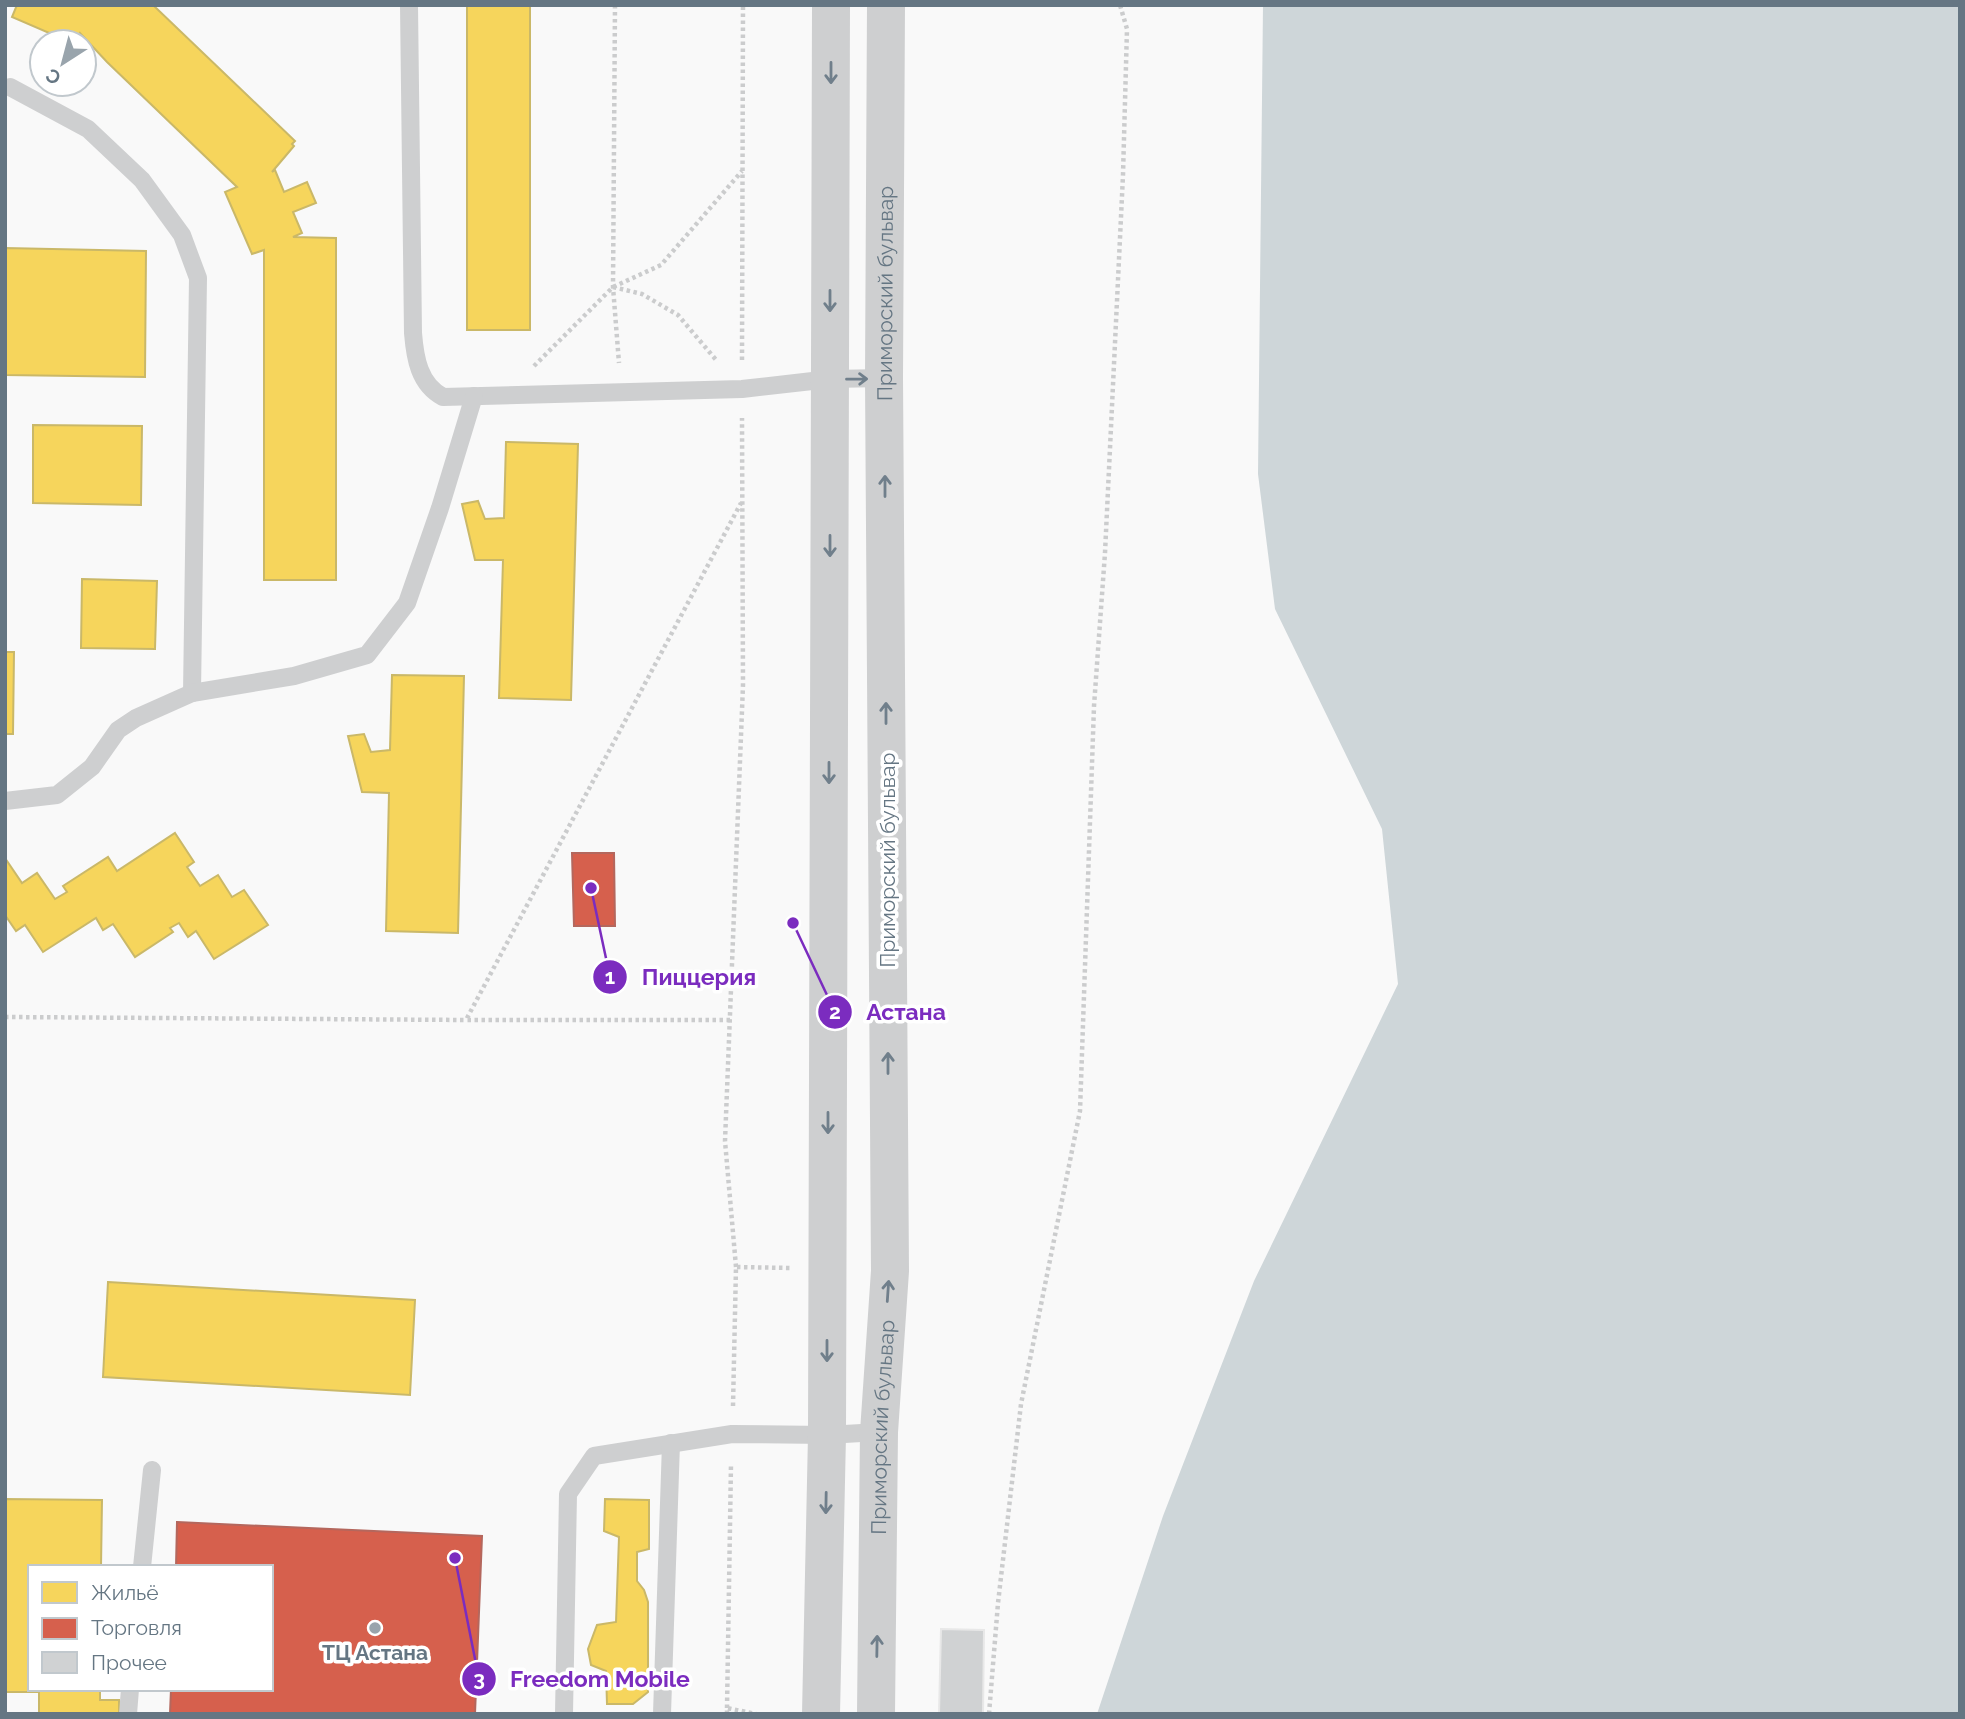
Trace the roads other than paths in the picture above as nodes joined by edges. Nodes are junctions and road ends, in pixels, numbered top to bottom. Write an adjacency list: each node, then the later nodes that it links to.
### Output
1 (409, 5): 7 (lane)
2 (831, 5): 6 (street, one-way to 6)
3 (887, 5): 5 (street, Приморский бульвар)
4 (10, 87): 8 (lane)
5 (884, 378): 6 (lane, one-way to 5); 10 (street, Приморский бульвар, one-way to 5)
6 (830, 379): 7 (lane); 11 (street, one-way to 11)
7 (474, 396): 8 (lane)
8 (192, 693): 9 (lane)
9 (5, 801)
10 (879, 1432): 11 (lane); 20 (street, Приморский бульвар, one-way to 10)
11 (827, 1435): 12 (lane); 19 (street, one-way to 19)
12 (671, 1443): 17 (lane); 18 (lane)
13 (152, 1470): 14 (lane)
14 (142, 1565)
15 (130, 1691): 16 (lane)
16 (128, 1714)
17 (564, 1714)
18 (662, 1714)
19 (821, 1714)
20 (876, 1714)

